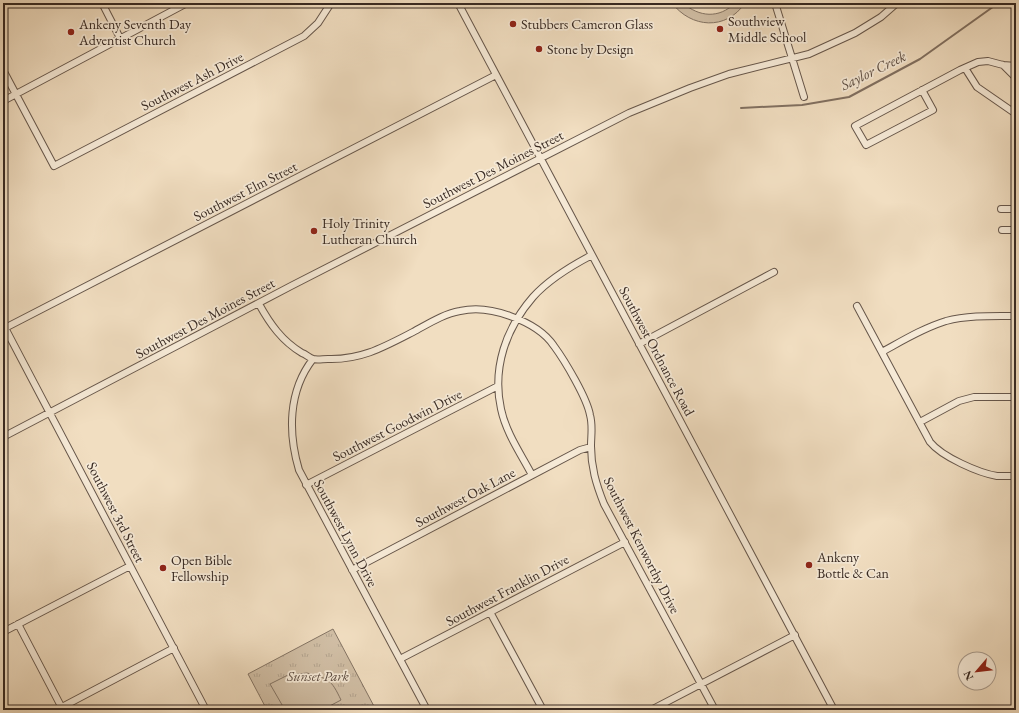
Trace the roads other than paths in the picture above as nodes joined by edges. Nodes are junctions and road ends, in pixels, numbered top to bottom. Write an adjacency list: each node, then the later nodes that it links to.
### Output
1 (102, 3): 7 (street)
2 (188, 3): 7 (street)
3 (331, 3): 16 (street, Southwest Ash Drive)
4 (458, 3): 13 (street, Southwest Ordnance Road)
5 (775, 3): 8 (street)
6 (897, 3): 8 (street, Southwest Des Moines Street)
7 (120, 38): 16 (street)
8 (792, 58): 17 (street); 20 (street, Southwest Des Moines Street)
9 (1003, 65): 10 (street); 11 (street); 14 (street)
10 (1016, 66)
11 (966, 68): 15 (street); 19 (street)
12 (3, 70): 16 (street)
13 (496, 75): 20 (street, Southwest Ordnance Road); 31 (street, Southwest Elm Street)
14 (1016, 75)
15 (922, 90): 15 (street)
16 (16, 94): 18 (street)
17 (804, 97)
18 (3, 100)
19 (1016, 114)
20 (541, 158): 25 (street, Southwest Ordnance Road); 27 (street, Southwest Des Moines Street)
21 (1001, 209): 22 (street)
22 (1016, 209)
23 (1002, 230): 24 (street)
24 (1016, 230)
25 (592, 255): 30 (street); 32 (street, Southwest Ordnance Road)
26 (774, 272): 32 (street)
27 (259, 304): 34 (street); 37 (street, Southwest Des Moines Street)
28 (857, 306): 33 (street)
29 (1016, 316): 33 (street)
30 (518, 318): 34 (street, Southwest Kenworthy Drive); 35 (street); 40 (street, Southwest Kenworthy Drive)
31 (4, 326): 37 (street, Southwest 3rd Street)
32 (639, 344): 50 (street, Southwest Ordnance Road)
33 (882, 352): 38 (street)
34 (313, 359): 43 (street, Southwest Lynn Drive)
35 (498, 386): 41 (street); 43 (street, Southwest Goodwin Drive)
36 (1016, 397): 38 (street)
37 (49, 412): 39 (street, Southwest Des Moines Street); 45 (street, Southwest 3rd Street)
38 (920, 422): 42 (street)
39 (3, 436)
40 (591, 447): 41 (street, Southwest Oak Lane); 44 (street, Southwest Kenworthy Drive)
41 (532, 475): 46 (street, Southwest Oak Lane)
42 (1016, 476)
43 (306, 485): 46 (street, Southwest Lynn Drive)
44 (625, 542): 47 (street, Southwest Franklin Drive); 53 (street, Southwest Kenworthy Drive)
45 (130, 566): 48 (street); 51 (street, Southwest 3rd Street)
46 (352, 570): 52 (street, Southwest Lynn Drive)
47 (490, 612): 52 (street, Southwest Franklin Drive); 57 (street)
48 (18, 624): 49 (street); 54 (street)
49 (3, 632)
50 (795, 635): 53 (street); 60 (street, Southwest Ordnance Road)
51 (174, 648): 54 (street); 55 (street, Southwest 3rd Street)
52 (400, 660): 56 (street, Southwest Lynn Drive)
53 (701, 684): 58 (street); 59 (street, Southwest Kenworthy Drive)
54 (62, 708)
55 (206, 710)
56 (427, 710)
57 (543, 710)
58 (651, 710)
59 (715, 710)
60 (834, 710)

